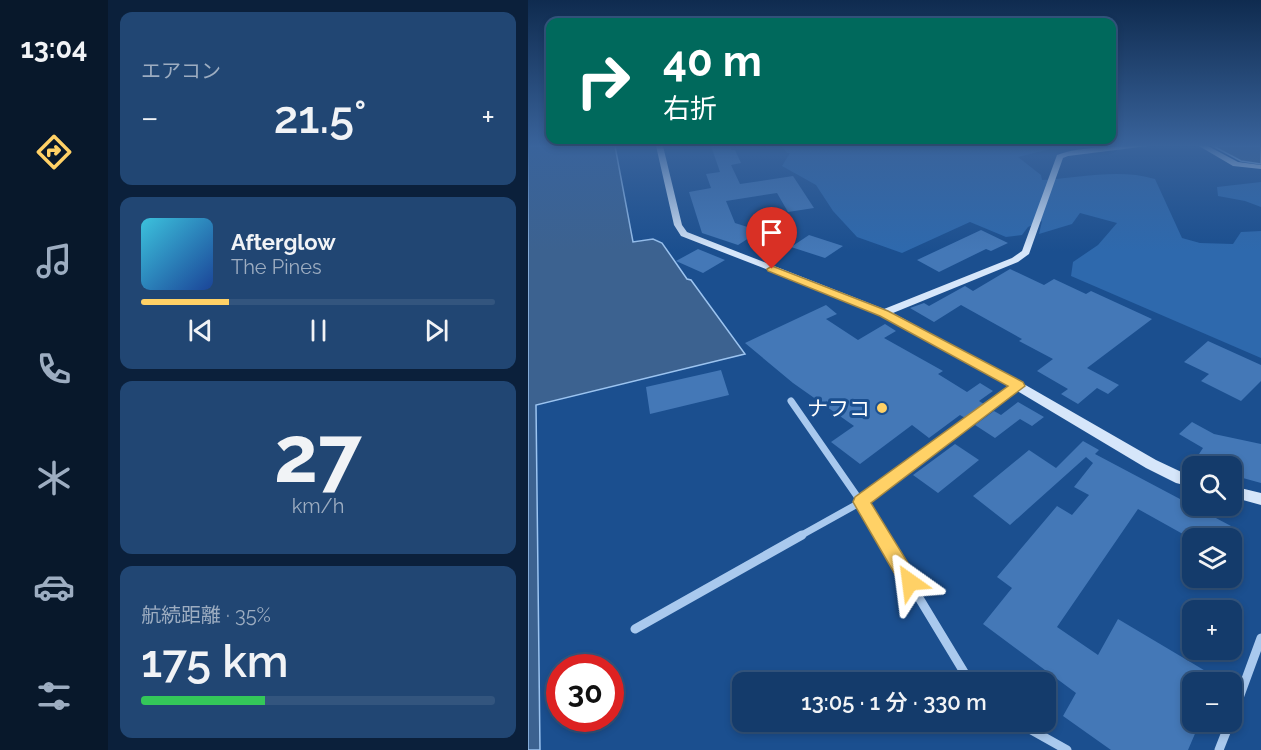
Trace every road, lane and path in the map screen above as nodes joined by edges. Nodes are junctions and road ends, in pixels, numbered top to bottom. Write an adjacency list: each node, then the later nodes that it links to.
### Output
1 (665, 181): 3 (street)
2 (1051, 181): 3 (street)
3 (884, 313): 4 (street)
4 (1018, 386): 6 (street); 9 (street)
5 (791, 401): 9 (street)
6 (1182, 479)
7 (1242, 494): 8 (street)
8 (1261, 499)
9 (861, 502): 10 (street); 12 (street)
10 (635, 629)
11 (1261, 638): 13 (street)
12 (964, 672)
13 (1242, 690)
14 (1035, 732): 16 (street)
15 (1226, 732): 17 (street)
16 (1067, 750)
17 (1219, 750)

